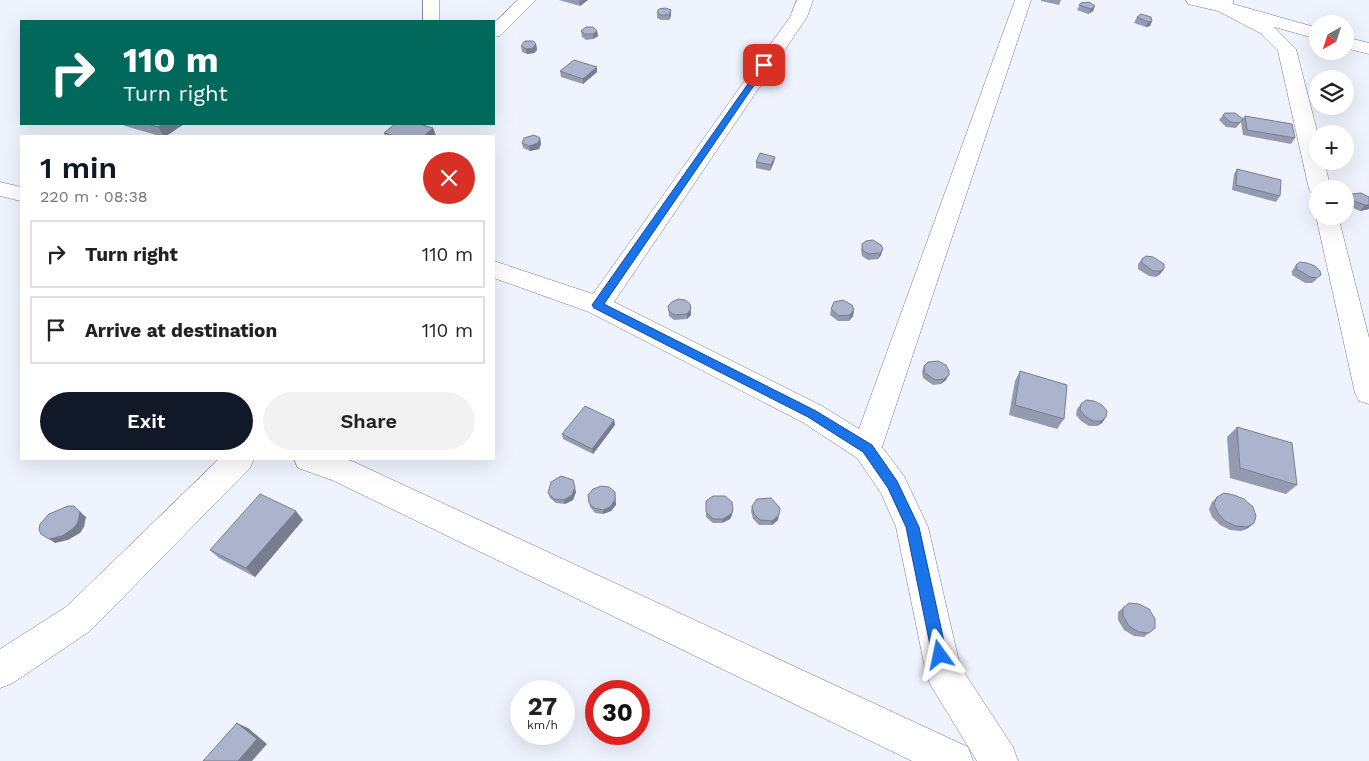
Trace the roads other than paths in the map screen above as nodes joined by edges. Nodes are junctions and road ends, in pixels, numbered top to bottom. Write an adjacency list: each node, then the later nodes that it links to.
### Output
1 (432, 0): 7 (street)
2 (528, 0): 8 (street)
3 (805, 0): 17 (street)
4 (1023, 0): 19 (street)
5 (1194, 0): 6 (street)
6 (1225, 3): 9 (street); 12 (street)
7 (431, 20)
8 (495, 31)
9 (1309, 31)
10 (1354, 45): 11 (street)
11 (1369, 49)
12 (1318, 180)
13 (0, 189): 14 (street)
14 (20, 194)
15 (1329, 225): 18 (street)
16 (495, 269): 17 (street)
17 (598, 305): 19 (street)
18 (1369, 393)
19 (867, 449): 24 (street)
20 (238, 460): 22 (street)
21 (312, 460): 23 (street)
22 (0, 670)
23 (954, 761)
24 (999, 761)

